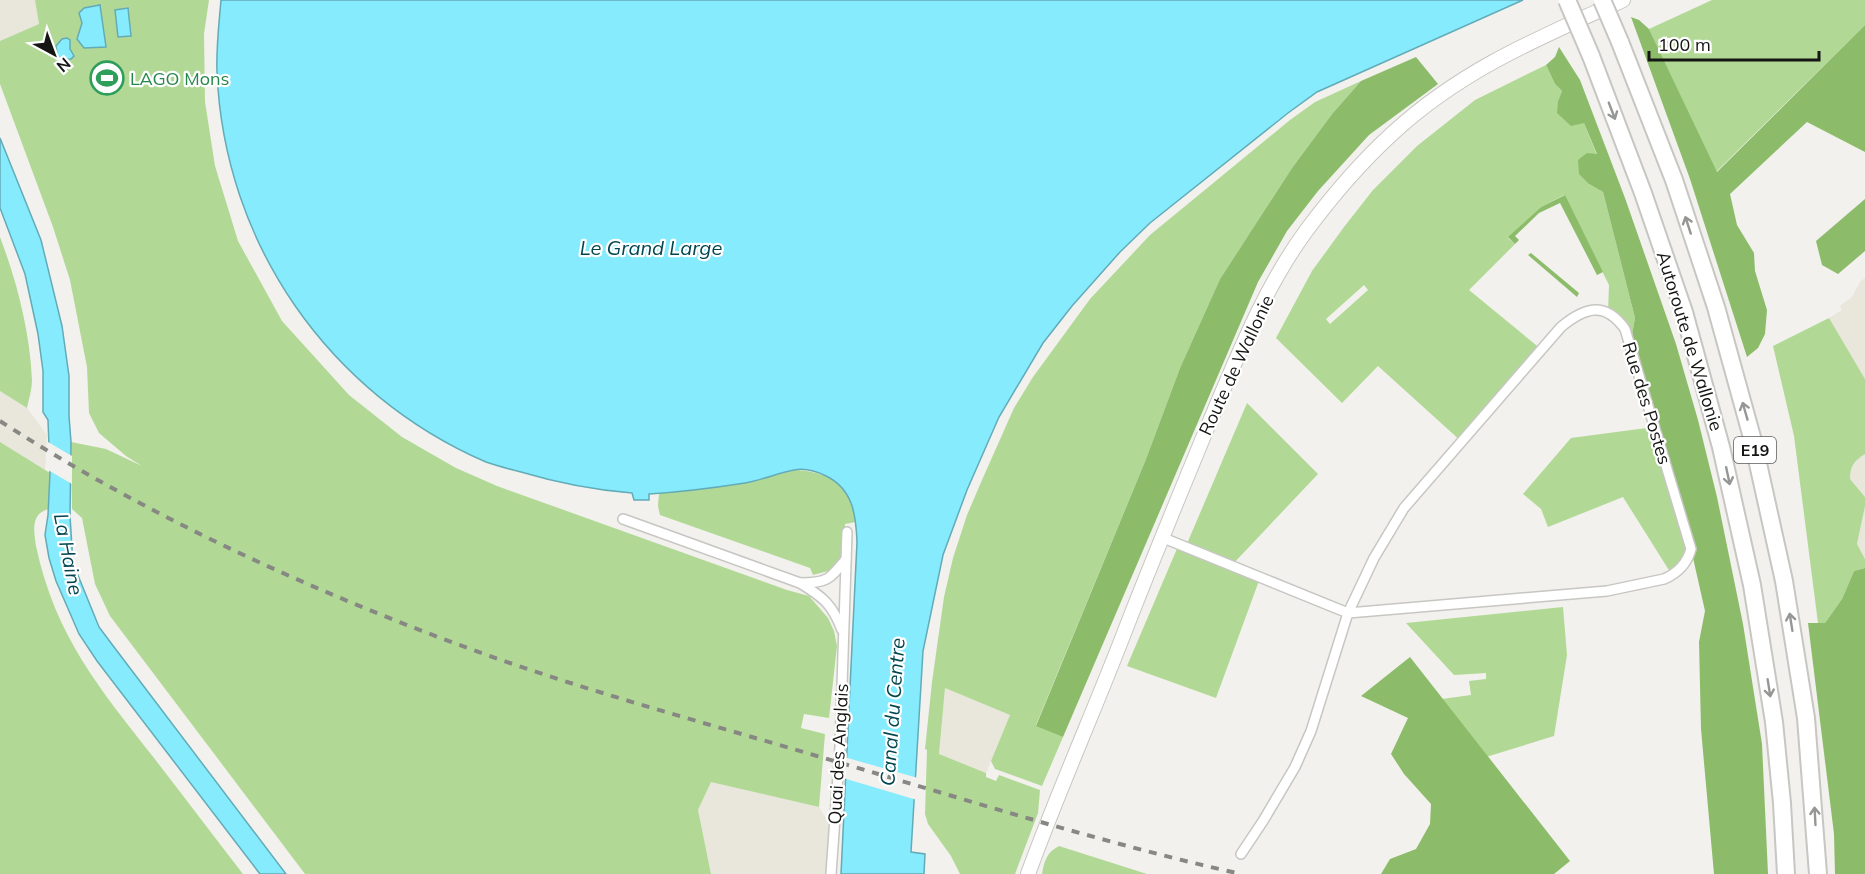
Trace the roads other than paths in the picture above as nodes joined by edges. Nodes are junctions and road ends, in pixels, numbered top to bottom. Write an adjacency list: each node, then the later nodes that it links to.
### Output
1 (1567, 0): 14 (highway, Autoroute de Wallonie / E19, one-way to 14, bridge)
2 (1602, 0): 15 (highway, Autoroute de Wallonie / E19, one-way to 2, bridge)
3 (1623, 0): 6 (main road, Route de Wallonie)
4 (623, 519): 8 (street)
5 (847, 531): 7 (street, Quai des Anglais)
6 (1161, 537): 9 (street, Rue des Postes); 13 (main road, Route de Wallonie)
7 (846, 559): 8 (street); 10 (street, Quai des Anglais)
8 (800, 583): 10 (street)
9 (1348, 613): 9 (street, Rue des Postes); 11 (street, Rue des Postes)
10 (844, 635): 12 (street, Quai des Anglais)
11 (1241, 854)
12 (831, 874)
13 (1028, 874)
14 (1786, 874)
15 (1818, 874)

